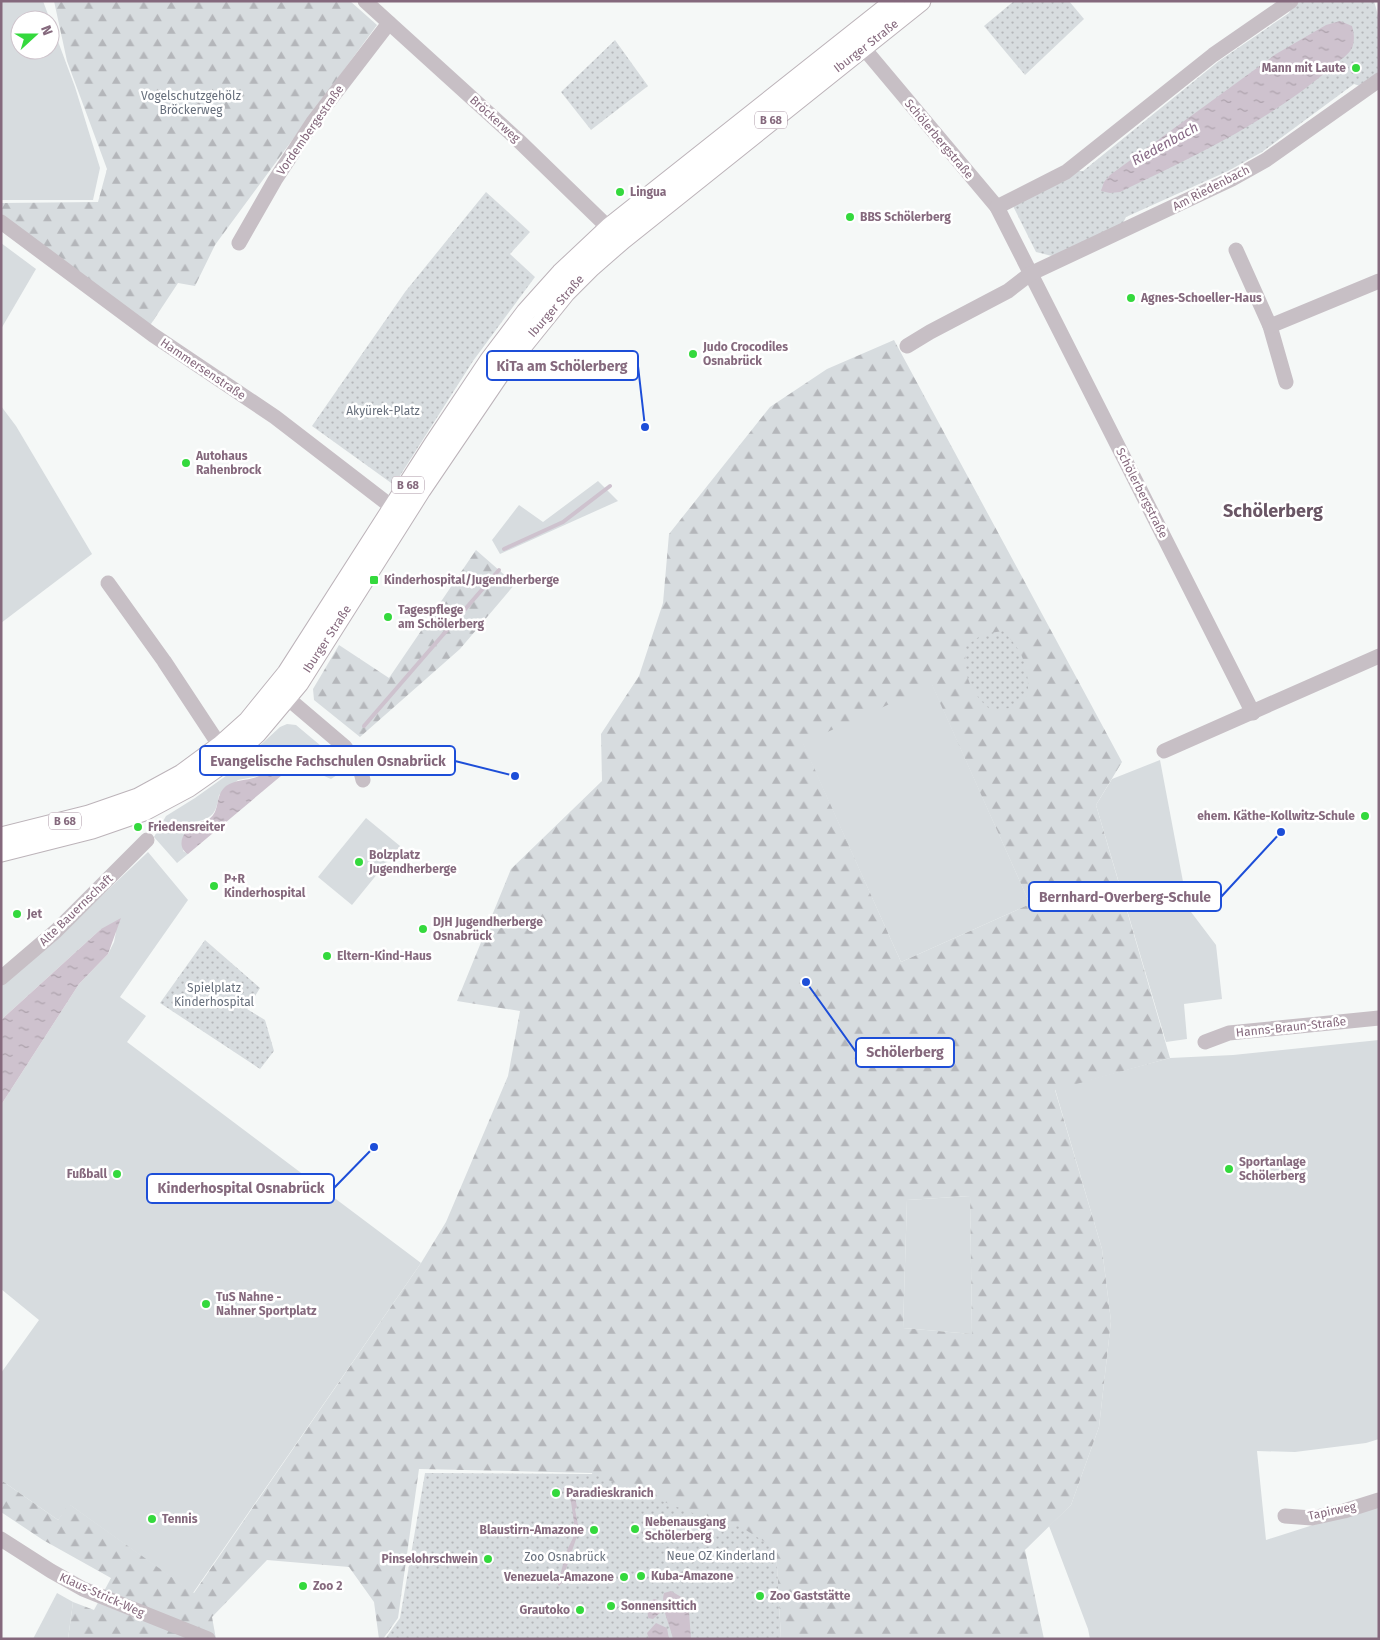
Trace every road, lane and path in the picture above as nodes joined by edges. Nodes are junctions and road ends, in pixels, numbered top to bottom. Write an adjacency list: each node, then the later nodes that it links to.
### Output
1 (365, 1): 5 (street, Bröckerweg)
2 (895, 1): 6 (main road, Iburger Straße / B 68)
3 (921, 1): 6 (main road, Iburger Straße / B 68)
4 (1291, 1): 8 (street)
5 (389, 22): 10 (street, Bröckerweg); 11 (street, Vordembergestraße)
6 (859, 42): 8 (street, Schölerbergstraße); 10 (main road, Iburger Straße / B 68)
7 (1379, 80): 13 (street, Am Riedenbach)
8 (997, 207): 13 (street, Schölerbergstraße)
9 (1, 222): 18 (street, Hammersenstraße)
10 (616, 234): 18 (main road, Iburger Straße / B 68)
11 (240, 243)
12 (1236, 250): 15 (street)
13 (1030, 274): 16 (street); 22 (street, Schölerbergstraße)
14 (1379, 281): 15 (street)
15 (1270, 326): 17 (street)
16 (907, 346)
17 (1286, 382)
18 (399, 512): 21 (main road, Iburger Straße / B 68)
19 (108, 583): 23 (street)
20 (1379, 656): 22 (street)
21 (282, 693): 23 (main road, Iburger Straße / B 68); 25 (street); 28 (main road, Iburger Straße / B 68)
22 (1253, 713): 24 (street)
23 (220, 746): 26 (main road, Iburger Straße / B 68)
24 (1164, 751)
25 (363, 780)
26 (1, 838)
27 (147, 840): 29 (street, Alte Bauernschaft)
28 (1, 852)
29 (1, 978)
30 (1379, 1018): 31 (street, Hanns-Braun-Straße)
31 (1205, 1042)
32 (1379, 1500): 33 (street, Tapirweg)
33 (1285, 1516)
34 (1, 1539): 35 (street, Klaus-Strick-Weg)
35 (208, 1639)

